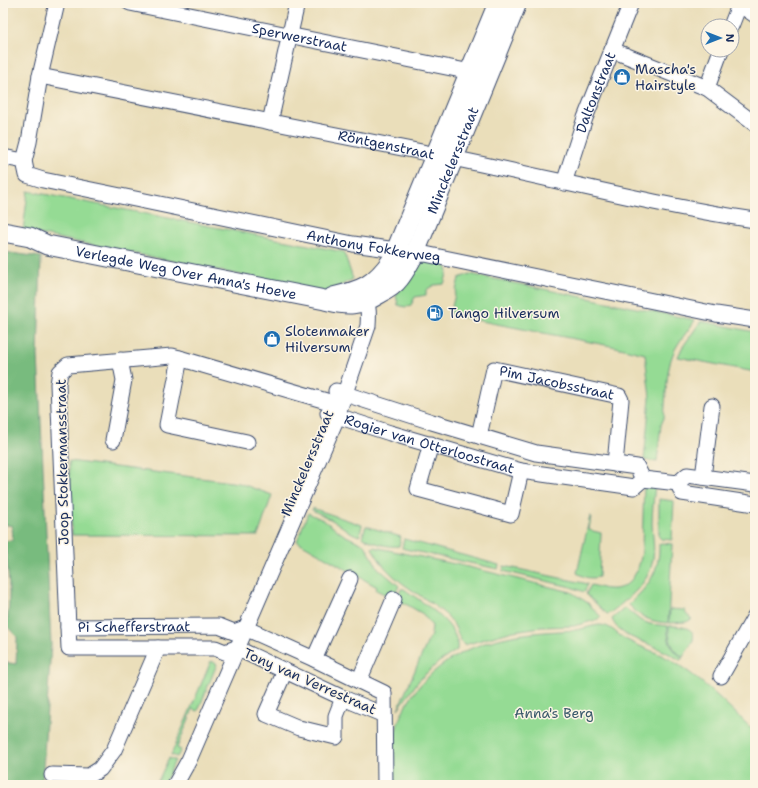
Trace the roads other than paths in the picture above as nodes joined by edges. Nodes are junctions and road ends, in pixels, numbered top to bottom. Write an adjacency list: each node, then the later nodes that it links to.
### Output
1 (57, 3): 14 (street)
2 (130, 3): 10 (street, Sperwerstraat)
3 (297, 3): 10 (street)
4 (498, 3): 13 (main road, Minckelersstraat)
5 (517, 3): 20 (main road, Minckelersstraat)
6 (631, 3): 11 (street, Daltonstraat)
7 (740, 3): 8 (street); 9 (street)
8 (755, 15)
9 (734, 18)
10 (290, 36): 13 (street, Sperwerstraat); 16 (street)
11 (612, 50): 15 (street); 22 (street, Daltonstraat)
12 (718, 58): 15 (street)
13 (468, 73): 18 (main road, Minckelersstraat)
14 (40, 76): 16 (street, Röntgenstraat); 21 (street)
15 (707, 88): 17 (street)
16 (270, 122): 18 (street, Röntgenstraat)
17 (755, 124)
18 (436, 154): 20 (street, Röntgenstraat); 27 (main road, Minckelersstraat)
19 (3, 157): 21 (street)
20 (454, 159): 22 (street, Röntgenstraat); 27 (main road, Minckelersstraat)
21 (24, 161): 27 (street, Anthony Fokkerweg)
22 (564, 183): 23 (street, Röntgenstraat)
23 (755, 220)
24 (3, 232): 26 (main road, Verlegde Weg Over Anna's Hoeve)
25 (3, 241): 26 (main road, Verlegde Weg Over Anna's Hoeve)
26 (47, 245): 28 (main road, Verlegde Weg Over Anna's Hoeve)
27 (405, 253): 28 (main road, Minckelersstraat); 29 (street, Anthony Fokkerweg)
28 (362, 298): 32 (street, Minckelersstraat)
29 (755, 320)
30 (180, 358): 31 (street, Joop Stokkermansstraat); 32 (street, Joop Stokkermansstraat); 36 (street)
31 (120, 360): 35 (street); 49 (street, Joop Stokkermansstraat)
32 (336, 404): 34 (street, Rogier van Otterloostraat); 37 (street, Rogier van Otterloostraat); 50 (street, Minckelersstraat)
33 (712, 406): 41 (street)
34 (479, 436): 38 (street, Rogier van Otterloostraat); 39 (street, Pim Jacobsstraat)
35 (113, 440)
36 (247, 442)
37 (431, 444): 40 (street, Rogier van Otterloostraat); 40 (street)
38 (536, 453): 39 (street, Rogier van Otterloostraat); 40 (street, Rogier van Otterloostraat)
39 (615, 464): 42 (street, Rogier van Otterloostraat)
40 (526, 471): 42 (street, Rogier van Otterloostraat)
41 (703, 477): 43 (street); 44 (street)
42 (643, 479): 43 (street, Rogier van Otterloostraat)
43 (678, 483): 45 (street)
44 (755, 484)
45 (755, 504)
46 (350, 579): 53 (street)
47 (394, 600): 56 (street)
48 (755, 616): 55 (street)
49 (68, 627): 50 (street, Pi Schefferstraat); 51 (street, Pi Schefferstraat)
50 (240, 630): 52 (street, Minckelersstraat); 53 (street, Tony van Verrestraat)
51 (158, 648): 52 (street, Pi Schefferstraat); 59 (street)
52 (231, 650): 54 (street, Tony van Verrestraat); 60 (street, Minckelersstraat); 61 (street, Minckelersstraat)
53 (314, 659): 56 (street, Tony van Verrestraat)
54 (285, 671): 57 (street, Tony van Verrestraat); 57 (street)
55 (721, 676)
56 (359, 681): 58 (street, Tony van Verrestraat)
57 (343, 698): 58 (street, Tony van Verrestraat)
58 (384, 715): 62 (street, Tony van Verrestraat)
59 (52, 775)
60 (165, 785)
61 (175, 785)
62 (385, 785)

